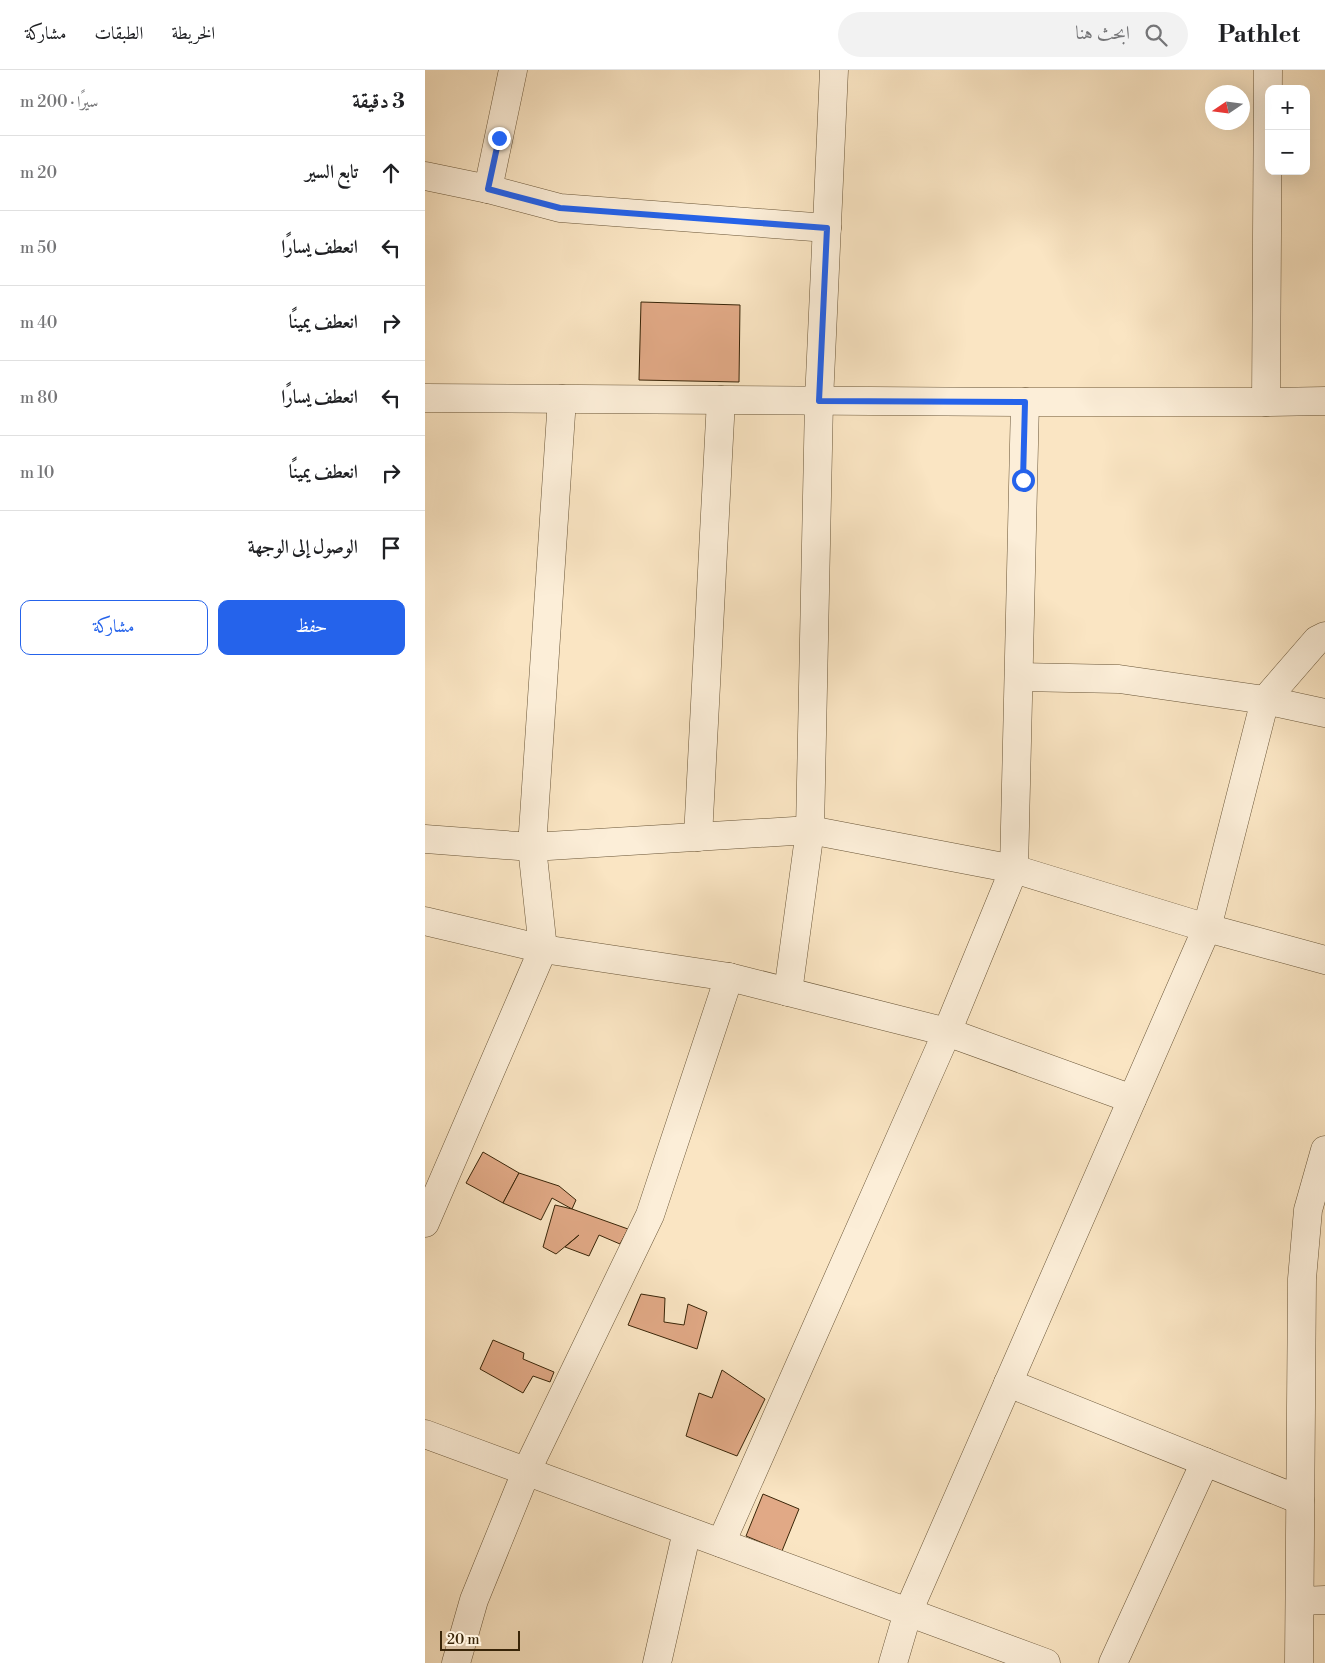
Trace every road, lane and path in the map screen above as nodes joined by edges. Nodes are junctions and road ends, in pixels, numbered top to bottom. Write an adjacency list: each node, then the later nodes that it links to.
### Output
1 (513, 70): 5 (street)
2 (834, 70): 6 (street)
3 (1268, 70): 13 (street)
4 (425, 176): 5 (street)
5 (488, 189): 6 (street)
6 (827, 228): 11 (street)
7 (425, 398): 8 (street)
8 (562, 399): 9 (street); 21 (street)
9 (721, 400): 11 (street); 19 (street)
10 (1325, 400): 13 (street)
11 (819, 401): 12 (street); 18 (street)
12 (1025, 402): 13 (street); 15 (street)
13 (1266, 402)
14 (1325, 636): 16 (street)
15 (1019, 676): 16 (street); 22 (street)
16 (1265, 700): 17 (street); 24 (street)
17 (1325, 713)
18 (810, 830): 19 (street); 22 (street); 28 (street)
19 (698, 837): 21 (street)
20 (425, 838): 21 (street)
21 (532, 847): 25 (street)
22 (1014, 869): 24 (street); 29 (street)
23 (425, 921): 25 (street)
24 (1207, 928): 26 (street); 30 (street)
25 (543, 949): 27 (street); 32 (street)
26 (1325, 960)
27 (729, 977): 28 (street); 37 (street)
28 (788, 992): 29 (street)
29 (947, 1032): 30 (street); 40 (street)
30 (1132, 1099): 34 (street)
31 (1325, 1150): 33 (street)
32 (425, 1223)
33 (1313, 1326): 38 (street)
34 (1008, 1383): 36 (street); 42 (street)
35 (425, 1434): 37 (street)
36 (1205, 1462): 38 (street); 47 (street)
37 (526, 1472): 39 (street); 43 (street)
38 (1300, 1500): 41 (street)
39 (687, 1531): 40 (street); 44 (street)
40 (721, 1543): 42 (street)
41 (1312, 1600): 48 (street)
42 (908, 1612): 45 (street); 46 (street)
43 (455, 1663)
44 (657, 1663)
45 (893, 1663)
46 (1046, 1663)
47 (1113, 1663)
48 (1299, 1663)

